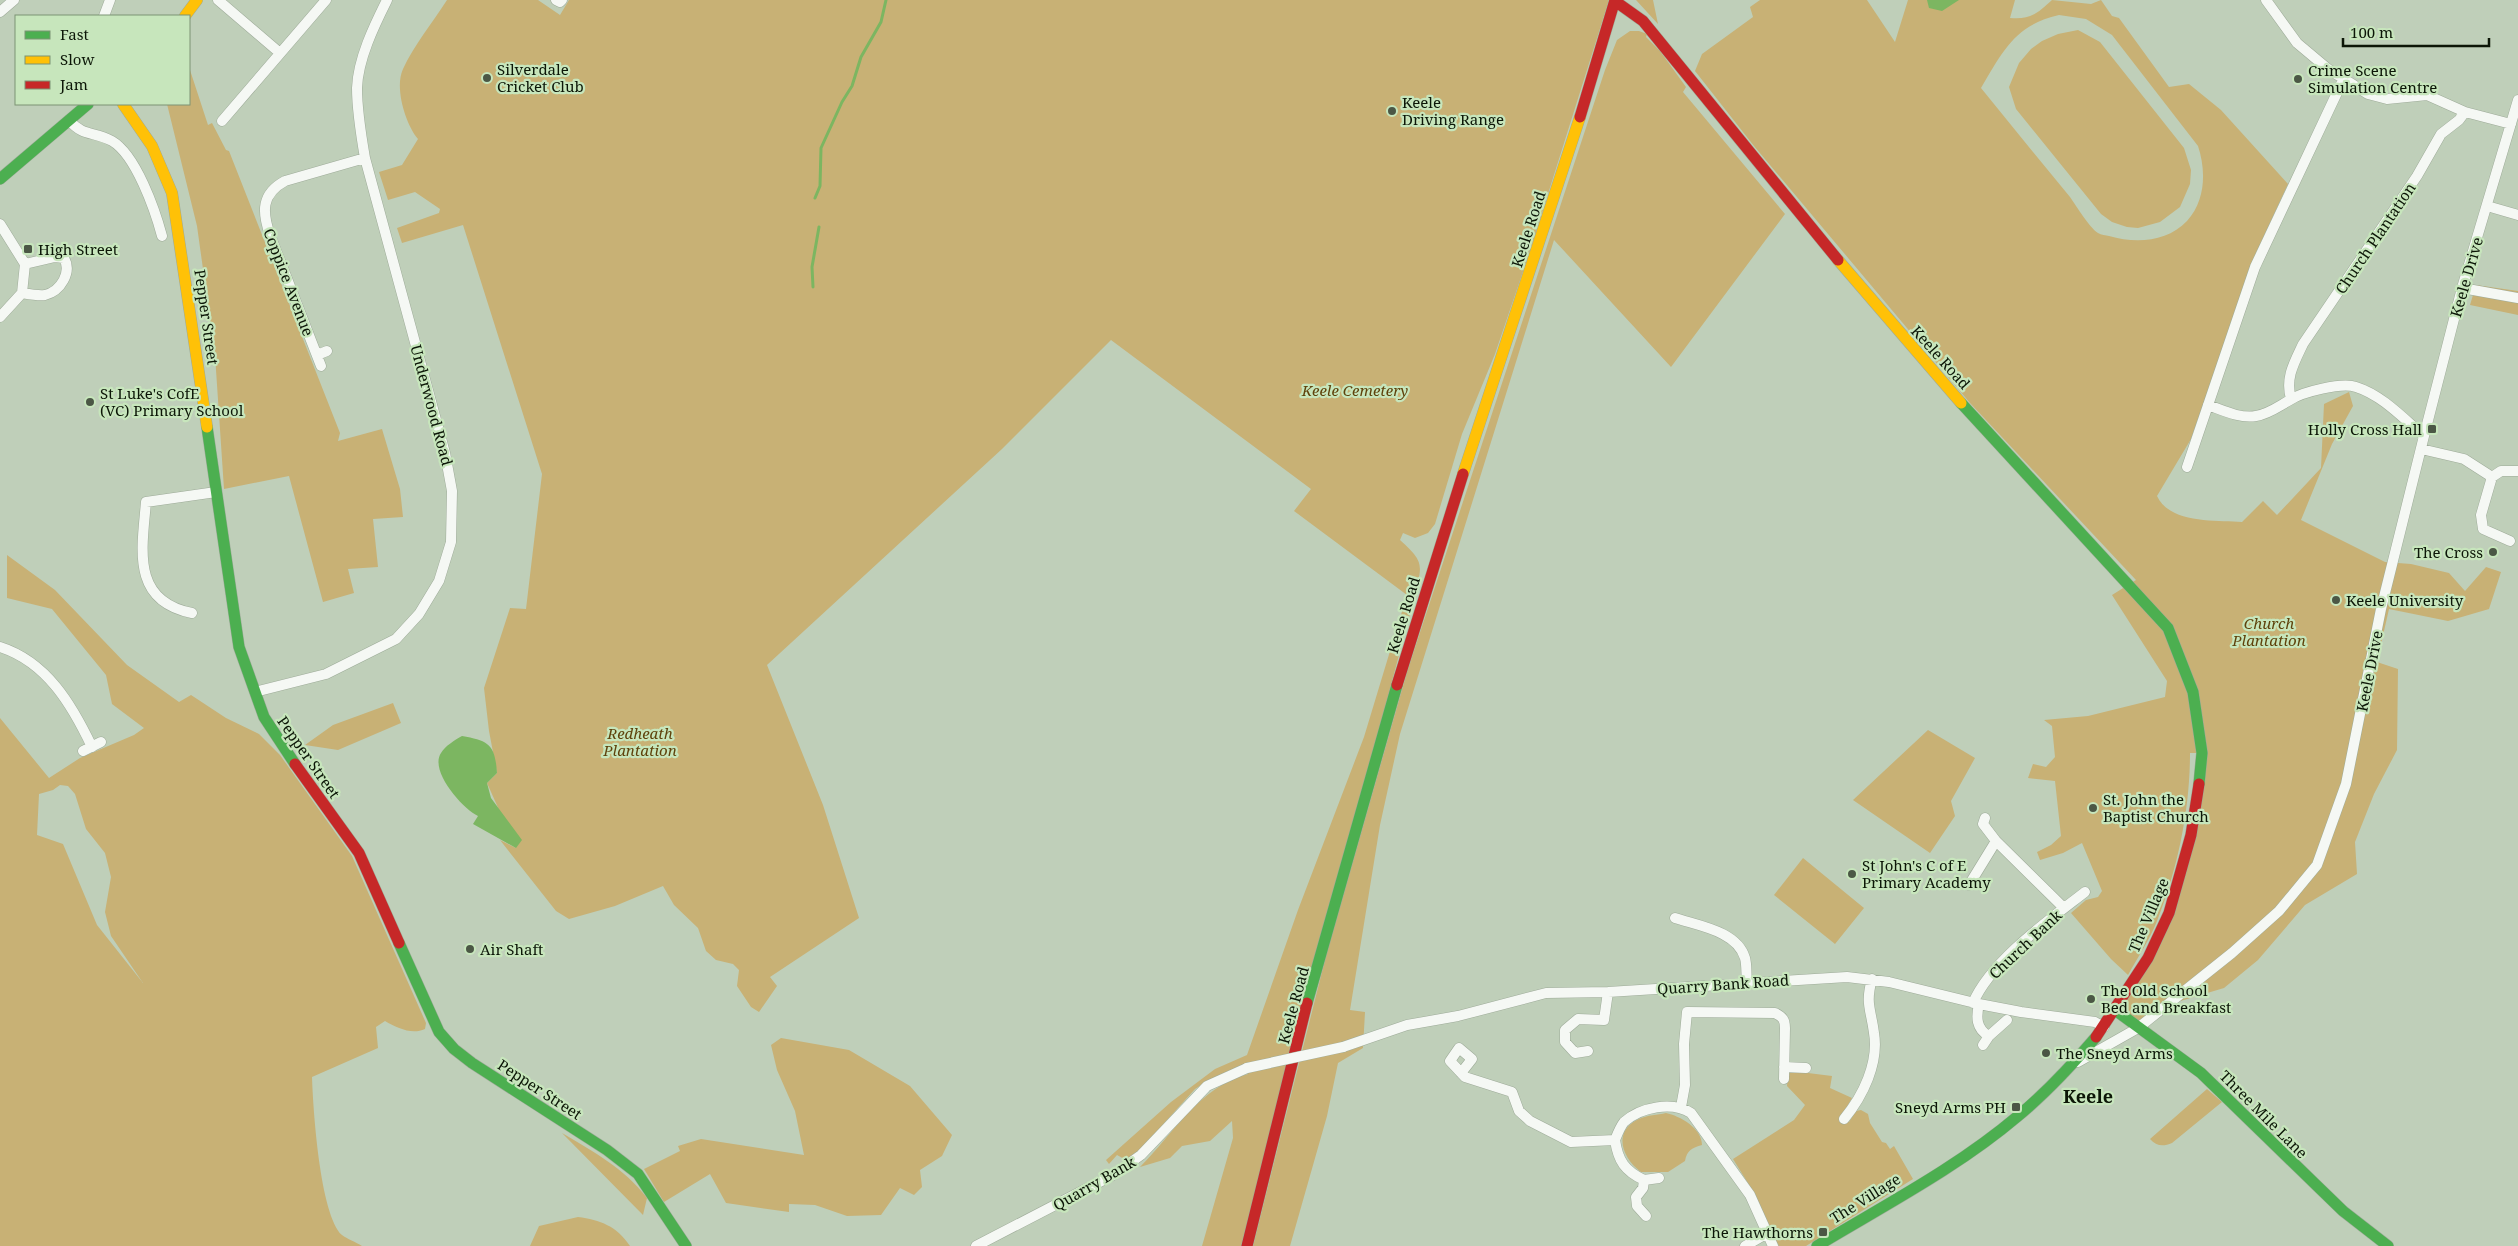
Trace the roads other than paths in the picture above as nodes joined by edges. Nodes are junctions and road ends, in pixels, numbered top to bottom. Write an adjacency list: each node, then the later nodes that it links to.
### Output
1 (14, 0): 12 (street)
2 (110, 0): 14 (street)
3 (197, 0): 15 (main road)
4 (218, 0): 16 (street)
5 (326, 0): 16 (street)
6 (387, 0): 13 (street, Underwood Road)
7 (556, 0): 8 (street)
8 (562, 0)
9 (1615, 0): 50 (main road, Keele Road); 83 (main road, Keele Road)
10 (2266, 0): 17 (street)
11 (370, 9): 13 (street)
12 (0, 12)
13 (380, 14): 25 (street, Underwood Road)
14 (104, 15)
15 (186, 15)
16 (280, 53): 23 (street)
17 (2343, 80): 21 (street); 38 (street)
18 (2518, 100): 24 (street, Keele Drive)
19 (87, 105): 22 (main road)
20 (124, 105): 44 (main road, Pepper Street)
21 (2465, 112): 24 (street); 37 (street, Church Plantation)
22 (69, 120): 26 (main road); 30 (street)
23 (222, 121)
24 (2511, 124): 27 (street, Keele Drive)
25 (365, 158): 36 (street, Coppice Avenue); 48 (street, Underwood Road)
26 (0, 179)
27 (2488, 206): 28 (street); 32 (street, Keele Drive)
28 (2518, 215)
29 (0, 224): 31 (street)
30 (162, 236)
31 (26, 264): 33 (street); 33 (street)
32 (2462, 288): 34 (street); 39 (street, Keele Drive)
33 (22, 293): 35 (street)
34 (2518, 298)
35 (0, 317)
36 (321, 366)
37 (2291, 399): 38 (street); 39 (street)
38 (2208, 405): 41 (street)
39 (2424, 436): 40 (street, Keele Drive)
40 (2421, 449): 43 (street); 64 (street, Keele Drive)
41 (2187, 467)
42 (2518, 471): 43 (street)
43 (2492, 477): 45 (street)
44 (216, 492): 46 (street); 48 (main road, Pepper Street)
45 (2510, 541)
46 (192, 613)
47 (0, 647): 49 (street)
48 (254, 692): 81 (main road, Pepper Street)
49 (92, 747)
50 (2202, 754): 61 (main road, The Village)
51 (1985, 818): 52 (street)
52 (1996, 842): 53 (street); 55 (street)
53 (1969, 885)
54 (2085, 892): 55 (street, Church Bank)
55 (2064, 908): 60 (street, Church Bank)
56 (1675, 918): 58 (street)
57 (1872, 980): 58 (street, Quarry Bank Road); 60 (street, Quarry Bank Road); 75 (street)
58 (1747, 982): 59 (street, Quarry Bank Road)
59 (1608, 992): 67 (street, Quarry Bank Road); 68 (street)
60 (1976, 1003): 63 (street, Quarry Bank Road); 65 (street)
61 (2115, 1010): 63 (main road, The Village); 64 (main road, Three Mile Lane)
62 (2007, 1020): 65 (street)
63 (2104, 1027): 69 (main road, The Village)
64 (2138, 1028): 69 (street, The Village); 87 (main road, Three Mile Lane)
65 (1989, 1036): 66 (street)
66 (1983, 1045)
67 (1344, 1047): 82 (street, Quarry Bank, bridge)
68 (1588, 1051)
69 (2071, 1066): 86 (main road, The Village)
70 (1784, 1067): 71 (street); 73 (street); 74 (street)
71 (1806, 1068)
72 (1461, 1073): 76 (street)
73 (1784, 1079)
74 (1681, 1107): 76 (street); 80 (street)
75 (1844, 1119)
76 (1615, 1140): 78 (street)
77 (1659, 1178): 78 (street)
78 (1644, 1180): 79 (street)
79 (1646, 1216)
80 (1766, 1234): 84 (street); 85 (street)
81 (686, 1246)
82 (976, 1246)
83 (1247, 1246)
84 (1745, 1246)
85 (1773, 1246)
86 (1817, 1246)
87 (2388, 1246)

